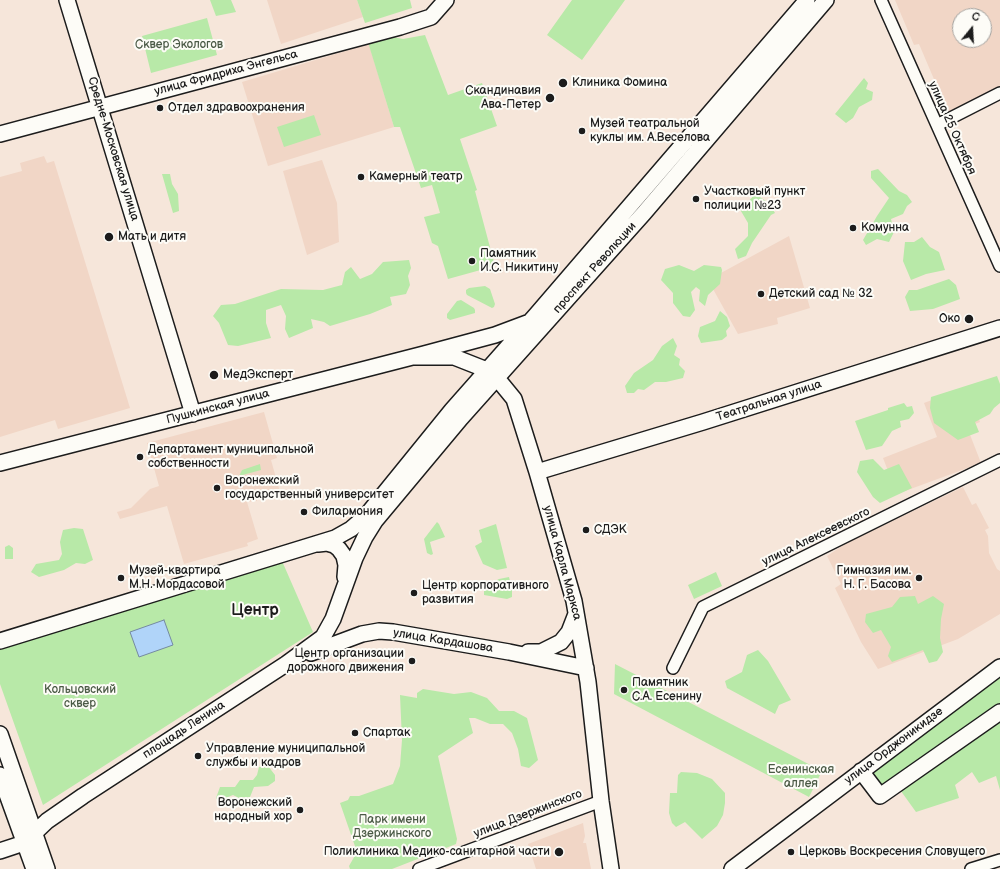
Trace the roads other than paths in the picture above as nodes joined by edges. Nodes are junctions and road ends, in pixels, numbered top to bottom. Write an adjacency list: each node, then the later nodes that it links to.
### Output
1 (67, 0): 7 (street, Средне-Московская улица)
2 (446, 0): 7 (street, улица Фридриха Энгельса)
3 (807, 0): 11 (street, проспект Революции)
4 (826, 0): 14 (street, проспект Революции)
5 (881, 0): 8 (street, улица 25 Октября)
6 (1000, 93): 8 (street)
7 (100, 108): 9 (street, улица Фридриха Энгельса); 15 (street, Средне-Московская улица)
8 (937, 125): 10 (street, улица 25 Октября)
9 (0, 134)
10 (1000, 266)
11 (528, 323): 13 (street, Пушкинская улица); 14 (street, проспект Революции)
12 (1000, 328): 18 (street, Театральная улица)
13 (414, 357): 14 (street, улица Карла Маркса); 15 (street, Пушкинская улица)
14 (492, 374): 18 (street, улица Карла Маркса); 19 (street, проспект Революции); 20 (street, проспект Революции)
15 (193, 414): 17 (street, Пушкинская улица)
16 (1000, 460): 29 (street, улица Алексеевского)
17 (0, 463)
18 (537, 472): 23 (street, улица Карла Маркса)
19 (351, 529): 21 (street, площадь Ленина)
20 (365, 537): 22 (street, площадь Ленина)
21 (311, 545): 22 (street, площадь Ленина); 24 (street, площадь Ленина)
22 (344, 586): 26 (street, площадь Ленина)
23 (576, 613): 25 (street, улица Кардашова); 28 (street, улица Карла Маркса)
24 (0, 641)
25 (508, 652): 26 (street, улица Кардашова); 28 (street, улица Кардашова)
26 (286, 664): 35 (street, площадь Ленина)
27 (1000, 667): 32 (street, улица Орджоникидзе)
28 (586, 668): 34 (street, улица Карла Маркса)
29 (673, 668)
30 (1000, 712): 32 (street)
31 (0, 734): 35 (street)
32 (861, 771): 42 (street, улица Орджоникидзе)
33 (0, 776): 35 (street)
34 (601, 801): 40 (street, улица Дзержинского); 41 (street, улица Карла Маркса)
35 (30, 839): 36 (street, площадь Ленина); 38 (street); 39 (street)
36 (0, 851)
37 (1000, 860): 43 (street)
38 (34, 869)
39 (47, 869)
40 (419, 869)
41 (611, 869)
42 (732, 869)
43 (971, 869)

